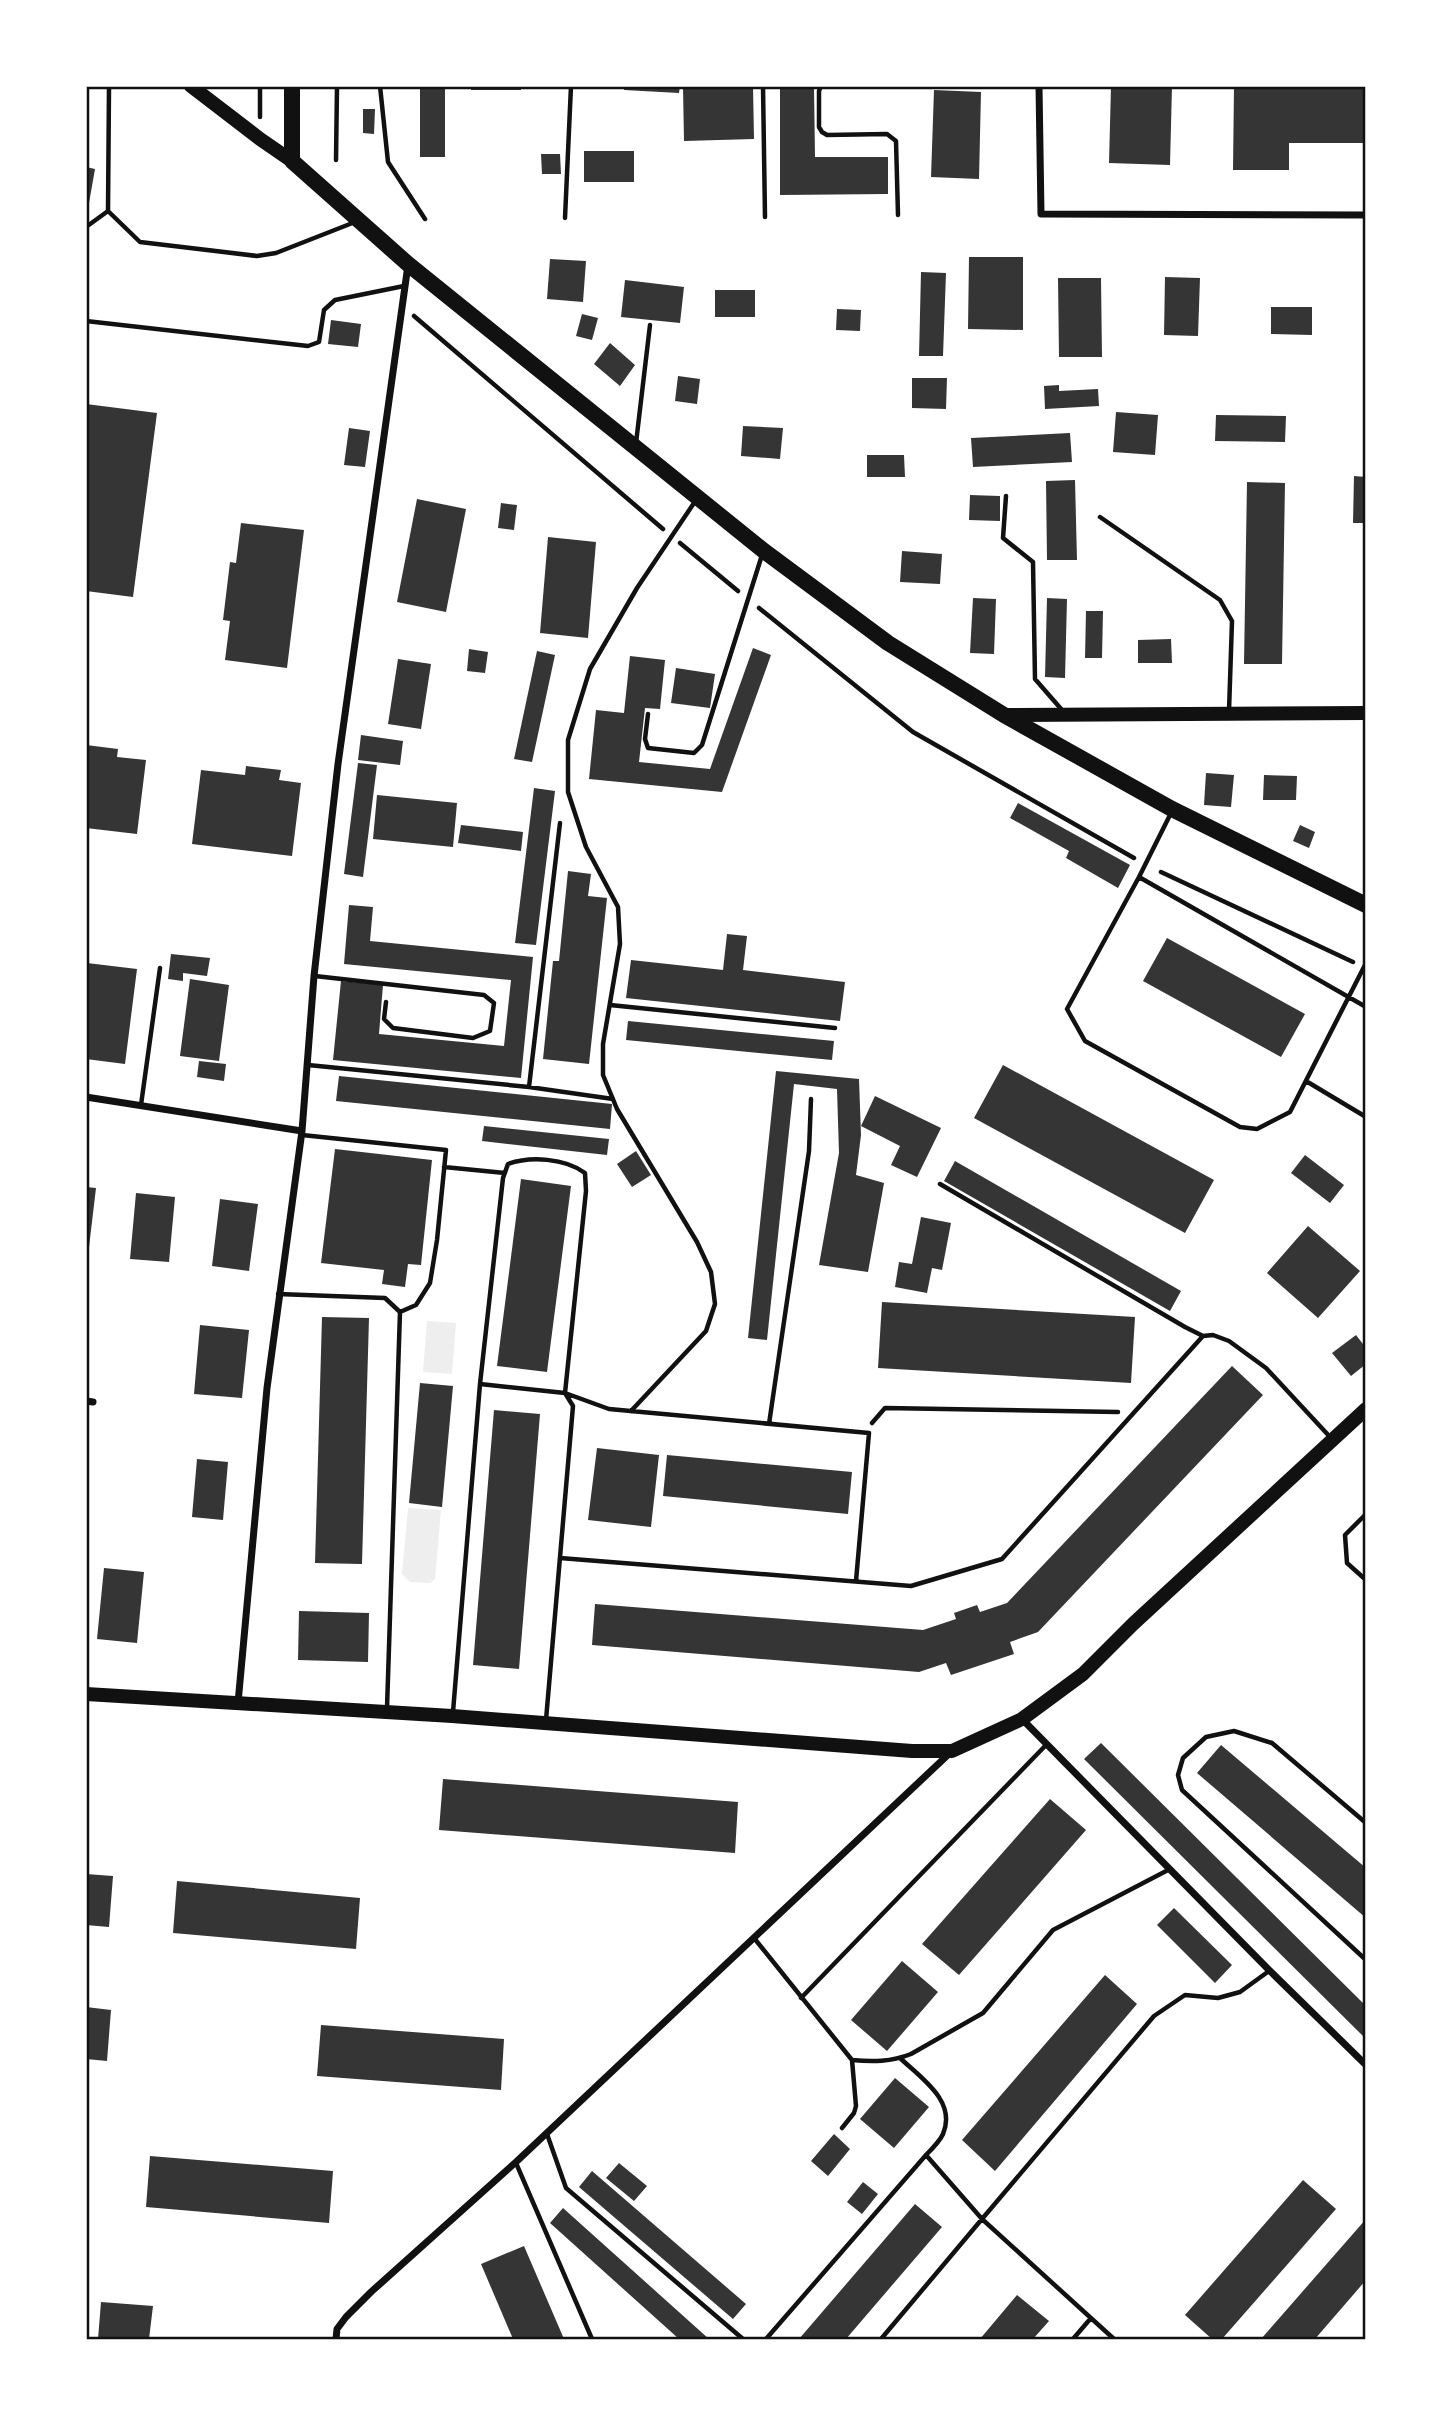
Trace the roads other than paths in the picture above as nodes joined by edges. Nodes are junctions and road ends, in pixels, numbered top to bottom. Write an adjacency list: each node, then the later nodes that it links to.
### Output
1 (109, 86): 10 (lane)
2 (191, 86): 9 (main road)
3 (292, 86): 9 (highway)
4 (380, 86): 15 (lane)
5 (571, 86): 14 (lane)
6 (764, 86): 13 (lane)
7 (821, 86): 11 (lane)
8 (1039, 86): 12 (street)
9 (292, 161): 16 (highway)
10 (108, 211): 16 (lane); 17 (lane)
11 (898, 215)
12 (1366, 215)
13 (765, 217)
14 (565, 218)
15 (425, 219)
16 (360, 220): 18 (highway)
17 (86, 228)
18 (408, 264): 19 (street); 22 (highway)
19 (405, 285): 20 (lane); 38 (street)
20 (86, 321)
21 (650, 325): 22 (lane)
22 (635, 447): 23 (highway)
23 (699, 496): 26 (highway); 41 (lane)
24 (1006, 496): 30 (lane)
25 (1100, 517): 31 (lane)
26 (764, 551): 28 (lane); 29 (highway)
27 (1366, 713): 31 (main road)
28 (648, 714)
29 (1004, 715): 30 (main road); 32 (highway)
30 (1069, 715): 31 (main road)
31 (1230, 715)
32 (1172, 809): 34 (lane); 35 (highway)
33 (560, 823): 46 (lane)
34 (1139, 877): 39 (lane); 45 (lane)
35 (1366, 905)
36 (1365, 965): 39 (lane)
37 (160, 968): 50 (lane)
38 (314, 976): 40 (lane); 44 (street)
39 (1350, 997): 42 (lane); 45 (lane)
40 (386, 1002)
41 (610, 1005): 43 (lane); 48 (lane)
42 (1366, 1007)
43 (835, 1028)
44 (307, 1065): 46 (lane); 52 (street)
45 (1306, 1081): 51 (lane)
46 (530, 1087): 48 (lane)
47 (86, 1097): 50 (street)
48 (613, 1099): 62 (lane)
49 (811, 1099): 63 (lane)
50 (141, 1105): 52 (street)
51 (1366, 1116)
52 (302, 1133): 53 (lane); 56 (street)
53 (444, 1167): 54 (lane); 57 (lane)
54 (505, 1173): 59 (lane); 60 (lane)
55 (940, 1184): 58 (lane)
56 (278, 1294): 57 (lane); 70 (street)
57 (400, 1312): 71 (lane)
58 (1203, 1336): 64 (lane); 68 (lane)
59 (480, 1384): 60 (lane); 72 (lane)
60 (565, 1393): 62 (lane); 66 (lane)
61 (1366, 1409): 64 (main road)
62 (631, 1411): 63 (lane)
63 (769, 1424): 68 (lane)
64 (1332, 1439): 73 (main road)
65 (1366, 1514): 67 (lane)
66 (560, 1559): 68 (lane); 74 (lane)
67 (1366, 1580)
68 (856, 1581)
69 (86, 1694): 70 (main road)
70 (238, 1703): 71 (main road)
71 (387, 1712): 72 (main road)
72 (452, 1717): 74 (main road)
73 (1022, 1719): 75 (street); 76 (main road)
74 (546, 1723): 76 (main road)
75 (1046, 1745): 78 (street); 82 (lane)
76 (953, 1751): 79 (street)
77 (1366, 1823): 80 (lane)
78 (1170, 1868): 81 (street); 83 (lane)
79 (754, 1938): 82 (lane); 87 (street)
80 (1366, 1960)
81 (1269, 1970): 85 (street); 90 (lane)
82 (801, 1998): 84 (lane)
83 (900, 2058): 84 (lane); 88 (lane)
84 (852, 2060): 86 (lane)
85 (1366, 2065)
86 (842, 2128)
87 (547, 2133): 89 (street); 94 (lane)
88 (926, 2155): 90 (lane); 95 (lane)
89 (516, 2162): 92 (street); 93 (lane)
90 (982, 2219): 91 (lane); 96 (lane)
91 (1091, 2318): 97 (lane); 98 (lane)
92 (336, 2339)
93 (592, 2339)
94 (743, 2339)
95 (766, 2339)
96 (881, 2339)
97 (1073, 2339)
98 (1114, 2339)

